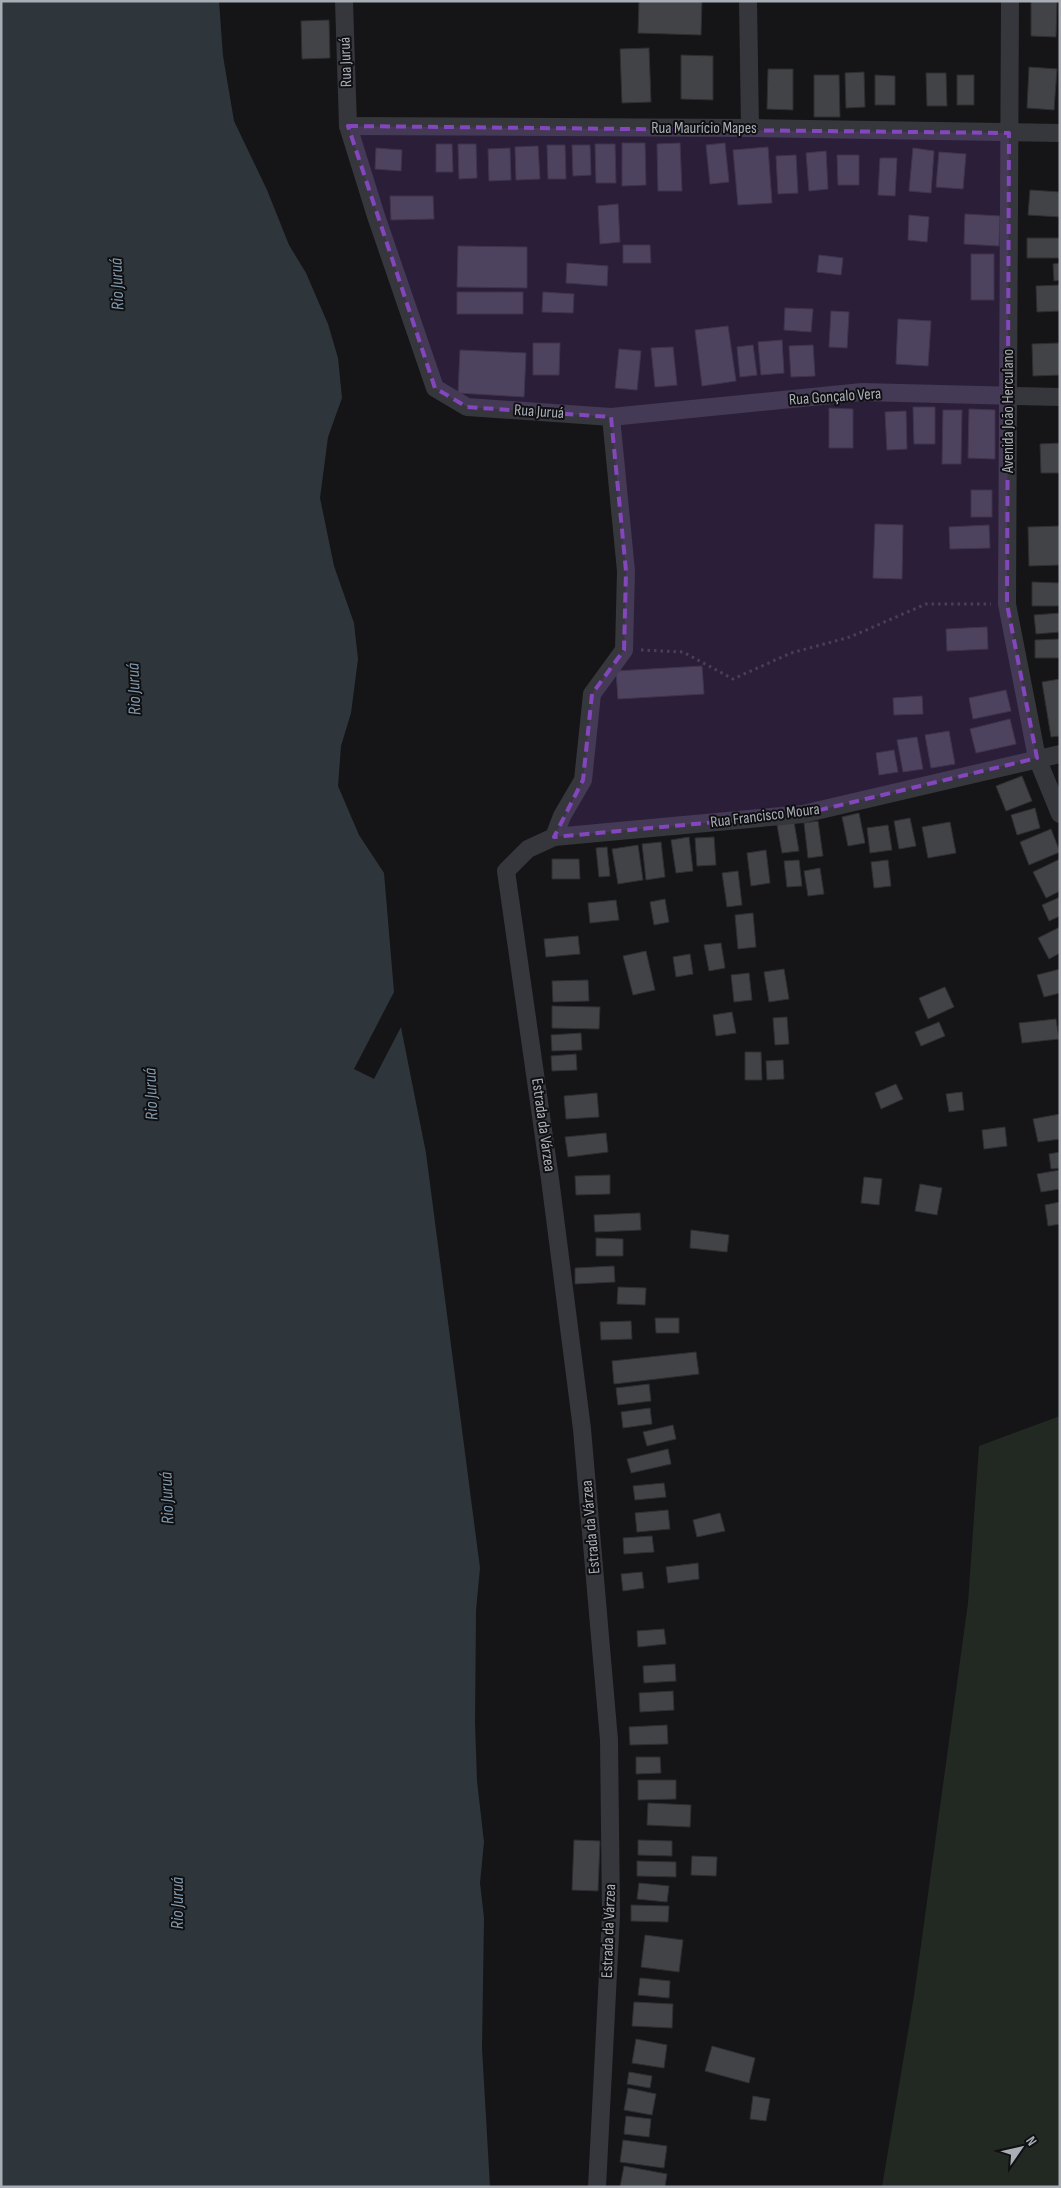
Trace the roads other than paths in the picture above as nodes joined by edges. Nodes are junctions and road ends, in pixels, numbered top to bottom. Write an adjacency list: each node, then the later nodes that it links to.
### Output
1 (344, 1): 4 (street, Rua Juruá)
2 (748, 1): 5 (street)
3 (1010, 1): 6 (street, Avenida João Herculano)
4 (348, 126): 5 (street, Rua Maurício Mapes); 10 (street, Rua Juruá)
5 (750, 128): 6 (street, Rua Maurício Mapes)
6 (1009, 133): 7 (street, Rua Maurício Mapes); 8 (street, Avenida João Herculano)
7 (1060, 133)
8 (1008, 396): 9 (street, Rua Gonçalo Vera); 10 (street, Rua Gonçalo Vera); 12 (street, Avenida João Herculano)
9 (1060, 397)
10 (611, 417): 14 (street)
11 (1060, 754): 12 (street, Rua Francisco Moura)
12 (1037, 758): 13 (street, Avenida João Herculano); 14 (street, Rua Francisco Moura)
13 (1060, 814)
14 (554, 837): 15 (street, Rua Francisco Moura)
15 (506, 871): 16 (street, Estrada da Várzea)
16 (596, 2187)

